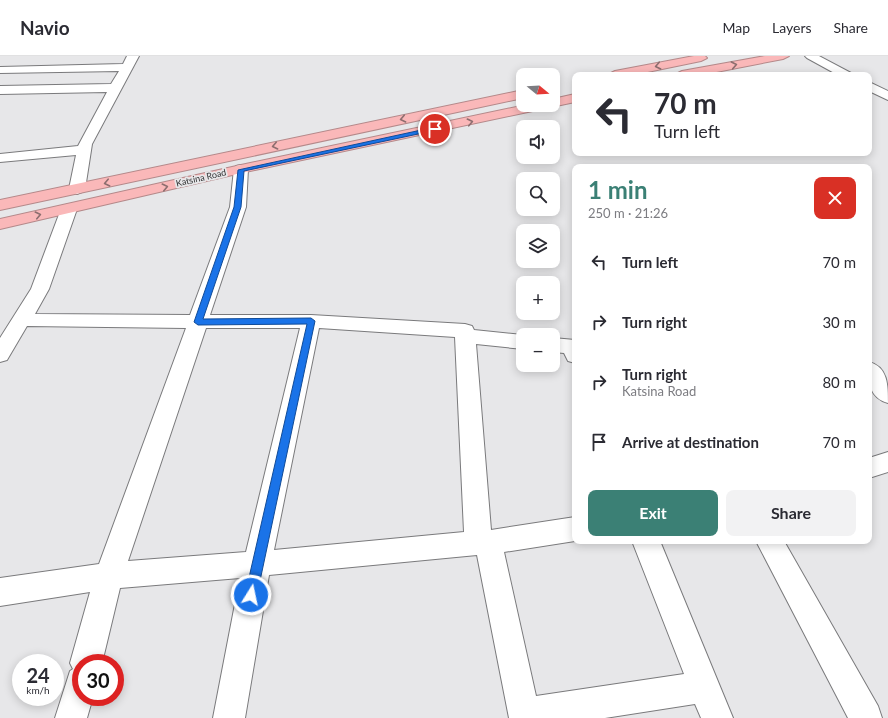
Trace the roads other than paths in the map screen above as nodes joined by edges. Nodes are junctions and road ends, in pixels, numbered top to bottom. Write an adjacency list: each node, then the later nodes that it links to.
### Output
1 (17, 56): 8 (street)
2 (710, 56): 9 (highway, one-way to 9)
3 (783, 56): 10 (highway, one-way to 3)
4 (810, 56): 11 (street)
5 (68, 57): 7 (street)
6 (130, 62): 7 (street); 12 (street)
7 (58, 68): 8 (street)
8 (1, 71)
9 (630, 72)
10 (698, 72)
11 (841, 72)
12 (115, 88): 14 (street); 20 (street)
13 (872, 88): 16 (street)
14 (0, 90)
15 (516, 95): 23 (highway, Katsina Road, one-way to 23)
16 (888, 96)
17 (572, 99): 18 (highway)
18 (560, 101)
19 (516, 111): 22 (highway, Katsina Road, one-way to 19)
20 (83, 150): 21 (street); 23 (street)
21 (0, 158)
22 (241, 170): 25 (highway, Katsina Road, one-way to 22); 29 (street)
23 (77, 189): 24 (highway, Katsina Road)
24 (0, 205)
25 (69, 208): 26 (highway, Katsina Road, one-way to 25); 27 (street)
26 (0, 224)
27 (21, 320): 29 (street); 34 (street)
28 (311, 321): 29 (street); 30 (street); 43 (street)
29 (198, 322): 44 (street)
30 (465, 331): 31 (street); 40 (street)
31 (516, 341)
32 (560, 345): 33 (street)
33 (572, 346)
34 (0, 355)
35 (872, 373): 36 (street)
36 (888, 395)
37 (888, 462): 38 (street)
38 (872, 467)
39 (572, 529): 40 (street)
40 (483, 542): 43 (street); 49 (street)
41 (647, 544): 47 (street)
42 (772, 544): 53 (street)
43 (257, 564): 44 (street); 51 (street)
44 (109, 576): 45 (street); 46 (street)
45 (0, 592)
46 (88, 654)
47 (704, 687): 49 (street); 52 (street)
48 (74, 706): 50 (street)
49 (525, 716)
50 (71, 718)
51 (229, 718)
52 (717, 718)
53 (866, 718)

